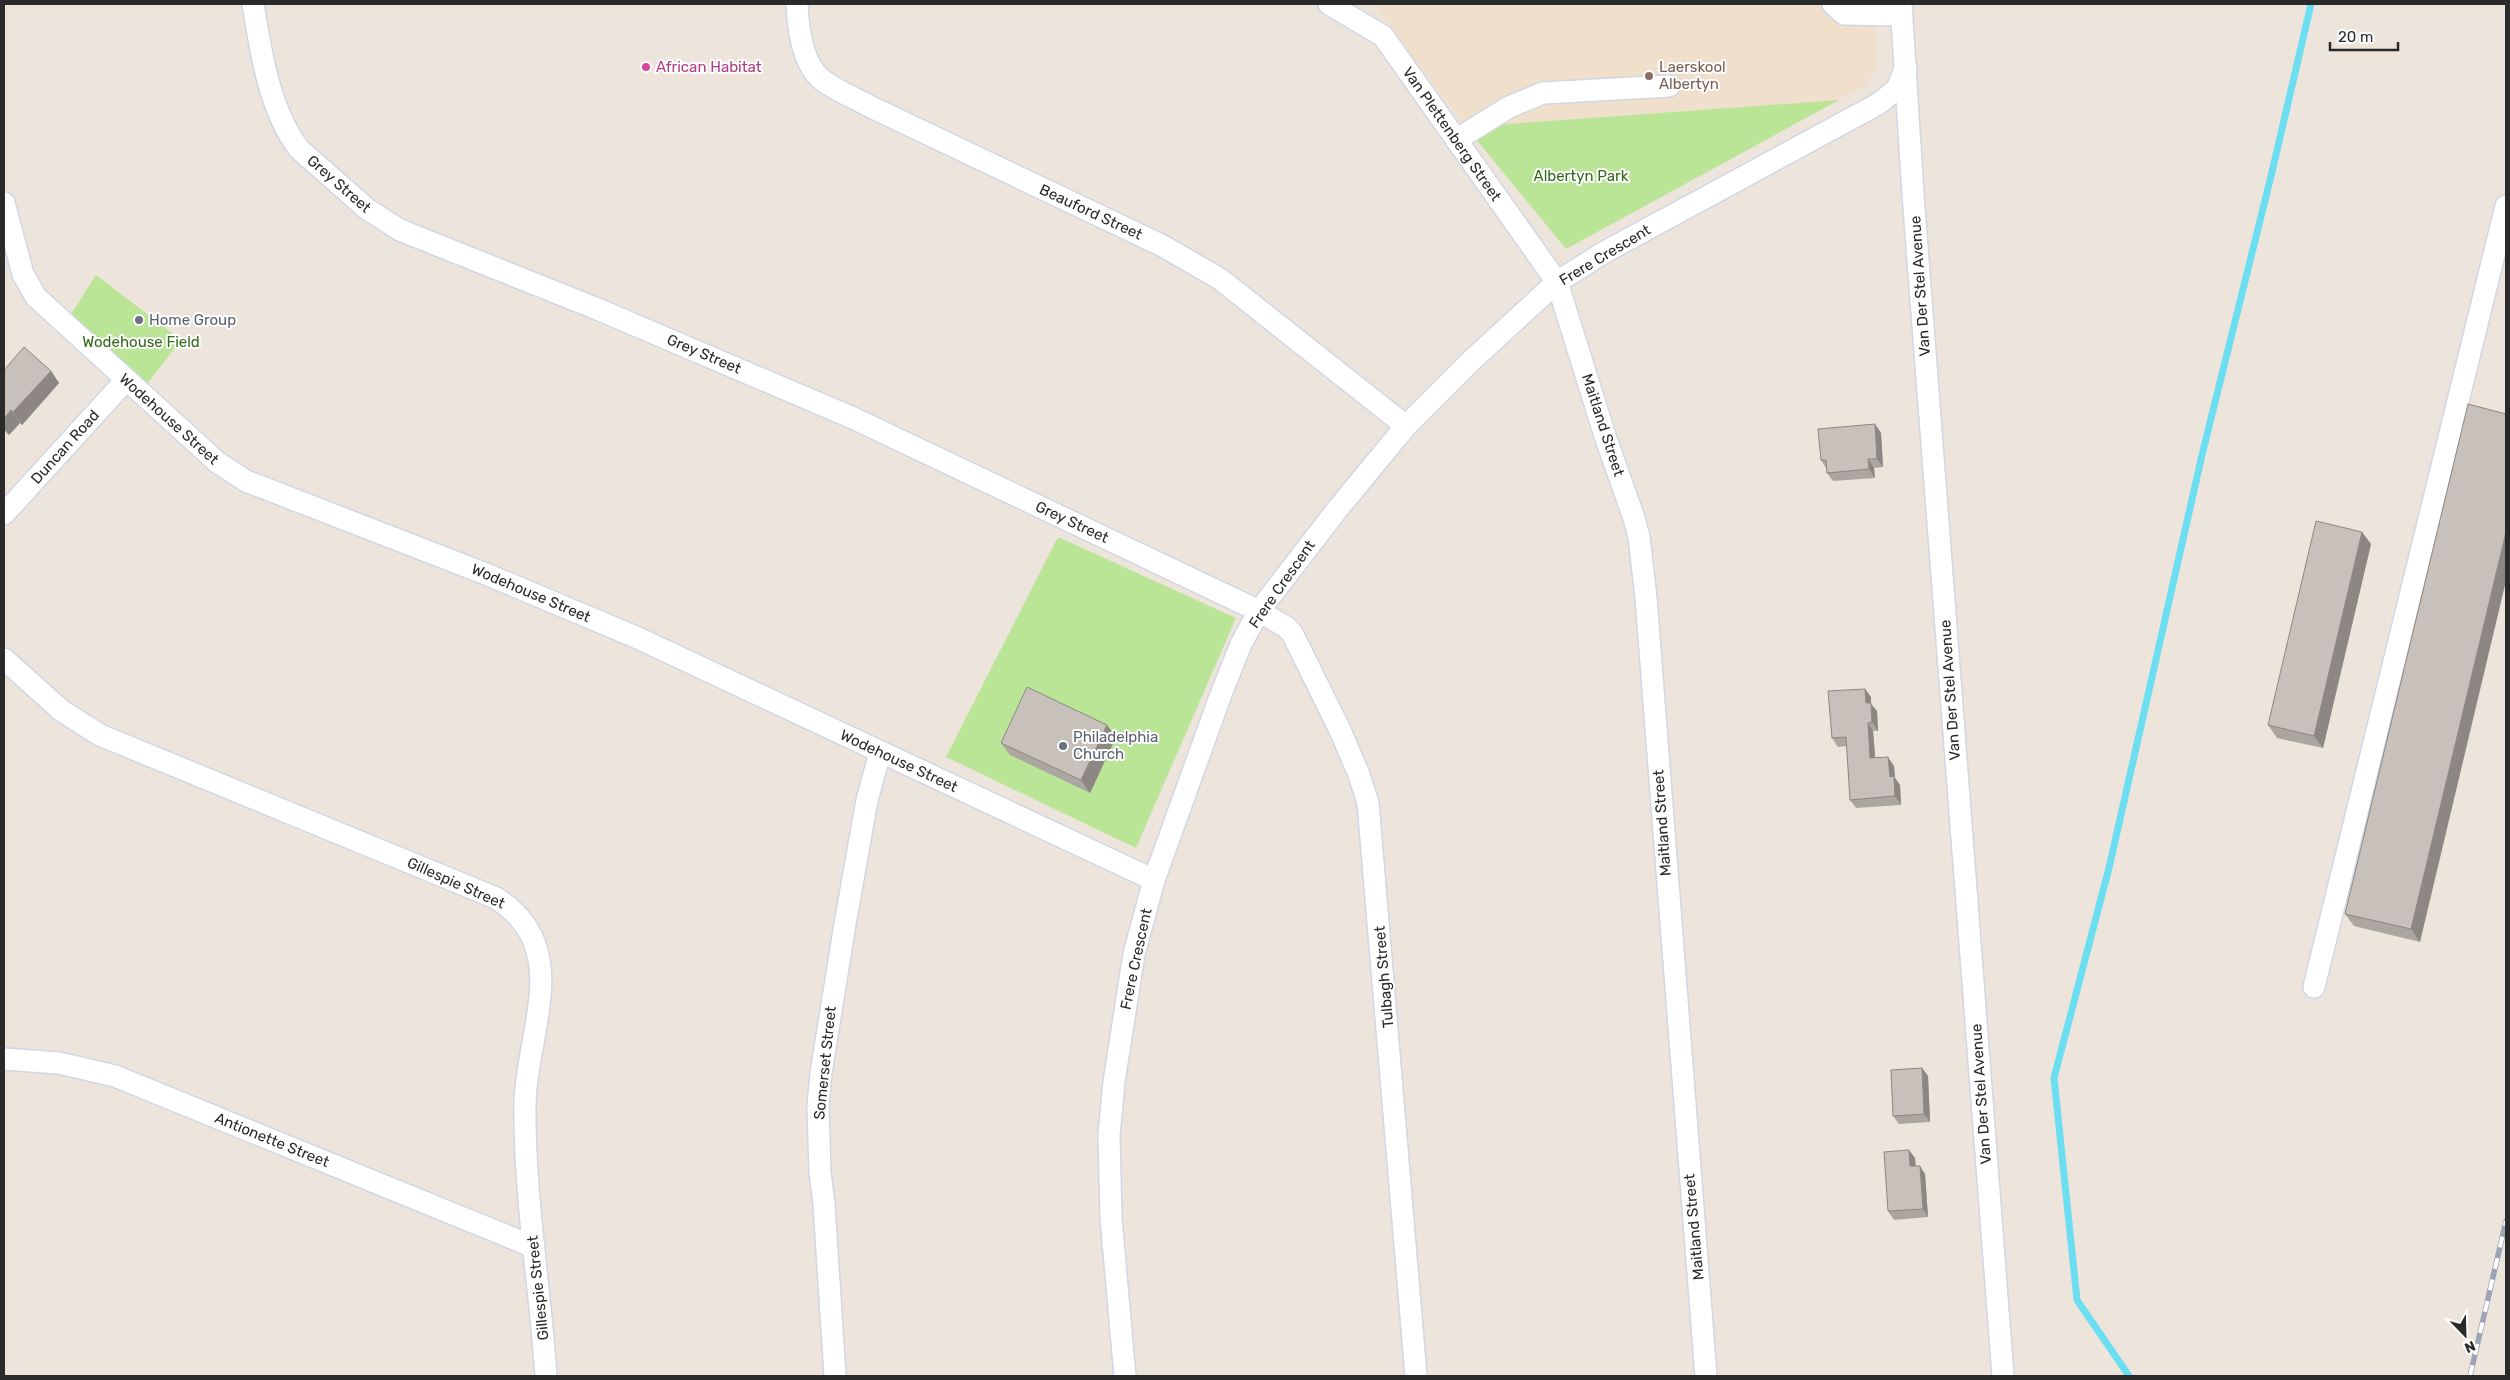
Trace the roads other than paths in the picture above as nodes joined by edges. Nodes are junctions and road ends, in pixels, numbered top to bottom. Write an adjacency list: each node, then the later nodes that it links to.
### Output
1 (253, 4): 15 (street, Grey Street)
2 (797, 4): 13 (street, Beauford Street)
3 (1329, 4): 8 (street, Van Plettenberg Street)
4 (1833, 4): 5 (street)
5 (1902, 9): 6 (street, Van Der Stel Avenue)
6 (1906, 67): 11 (street, Frere Crescent); 27 (street, Van Der Stel Avenue)
7 (1669, 86): 8 (street)
8 (1456, 140): 11 (street, Van Plettenberg Street)
9 (4, 203): 12 (street, Wodehouse Street)
10 (2506, 206): 19 (street)
11 (1557, 282): 13 (street, Frere Crescent); 26 (street, Maitland Street)
12 (126, 380): 14 (street, Duncan Road); 17 (street, Wodehouse Street)
13 (1406, 426): 15 (street, Frere Crescent)
14 (4, 514)
15 (1259, 611): 18 (street, Frere Crescent); 25 (street, Tulbagh Street)
16 (4, 659): 21 (street, Gillespie Street)
17 (880, 753): 18 (street, Wodehouse Street); 23 (street, Somerset Street)
18 (1154, 880): 24 (street, Frere Crescent)
19 (2314, 987)
20 (4, 1059): 21 (street, Antionette Street)
21 (534, 1247): 22 (street, Gillespie Street)
22 (546, 1376)
23 (835, 1376)
24 (1125, 1376)
25 (1416, 1376)
26 (1706, 1376)
27 (2003, 1376)

